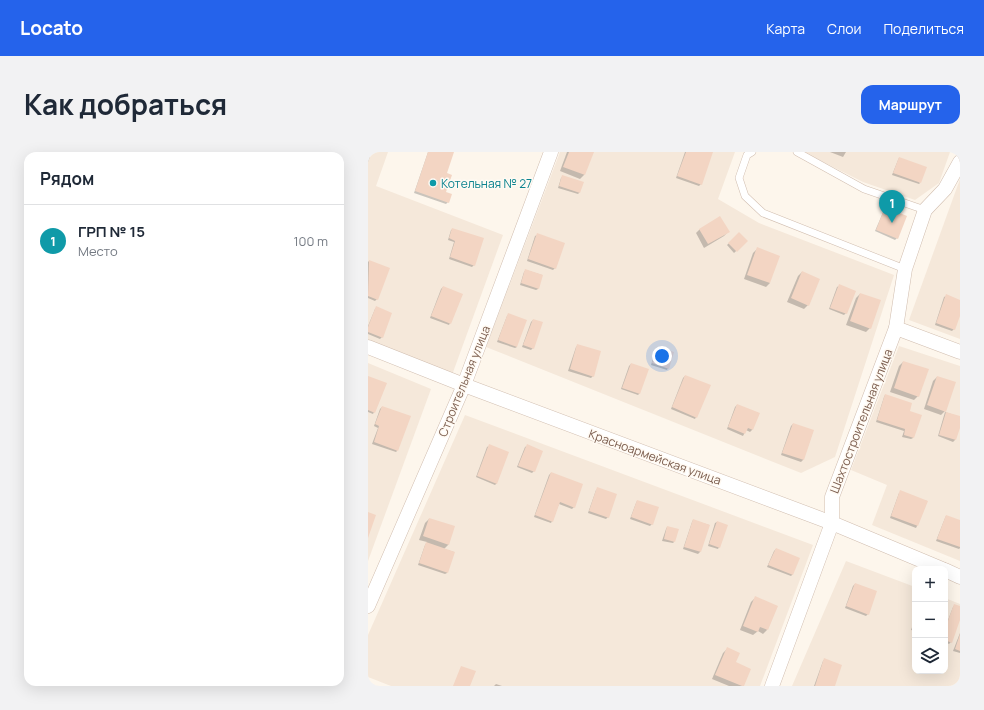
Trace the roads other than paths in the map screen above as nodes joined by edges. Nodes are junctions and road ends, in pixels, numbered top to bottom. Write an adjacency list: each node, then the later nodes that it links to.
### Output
1 (551, 152): 10 (street, Строительная улица)
2 (752, 152): 6 (lane)
3 (797, 152): 5 (lane)
4 (960, 162): 5 (street, Шахтостроительная улица)
5 (925, 210): 6 (street, Шахтостроительная улица)
6 (905, 269): 7 (street, Шахтостроительная улица)
7 (896, 328): 9 (street); 11 (street, Шахтостроительная улица)
8 (368, 347): 10 (street, Красноармейская улица)
9 (960, 352)
10 (464, 385): 11 (street, Красноармейская улица); 15 (street, Строительная улица)
11 (832, 523): 12 (street, Красноармейская улица); 16 (street, Шахтостроительная улица)
12 (935, 566)
13 (948, 571): 14 (street)
14 (960, 577)
15 (368, 606)
16 (772, 686)

